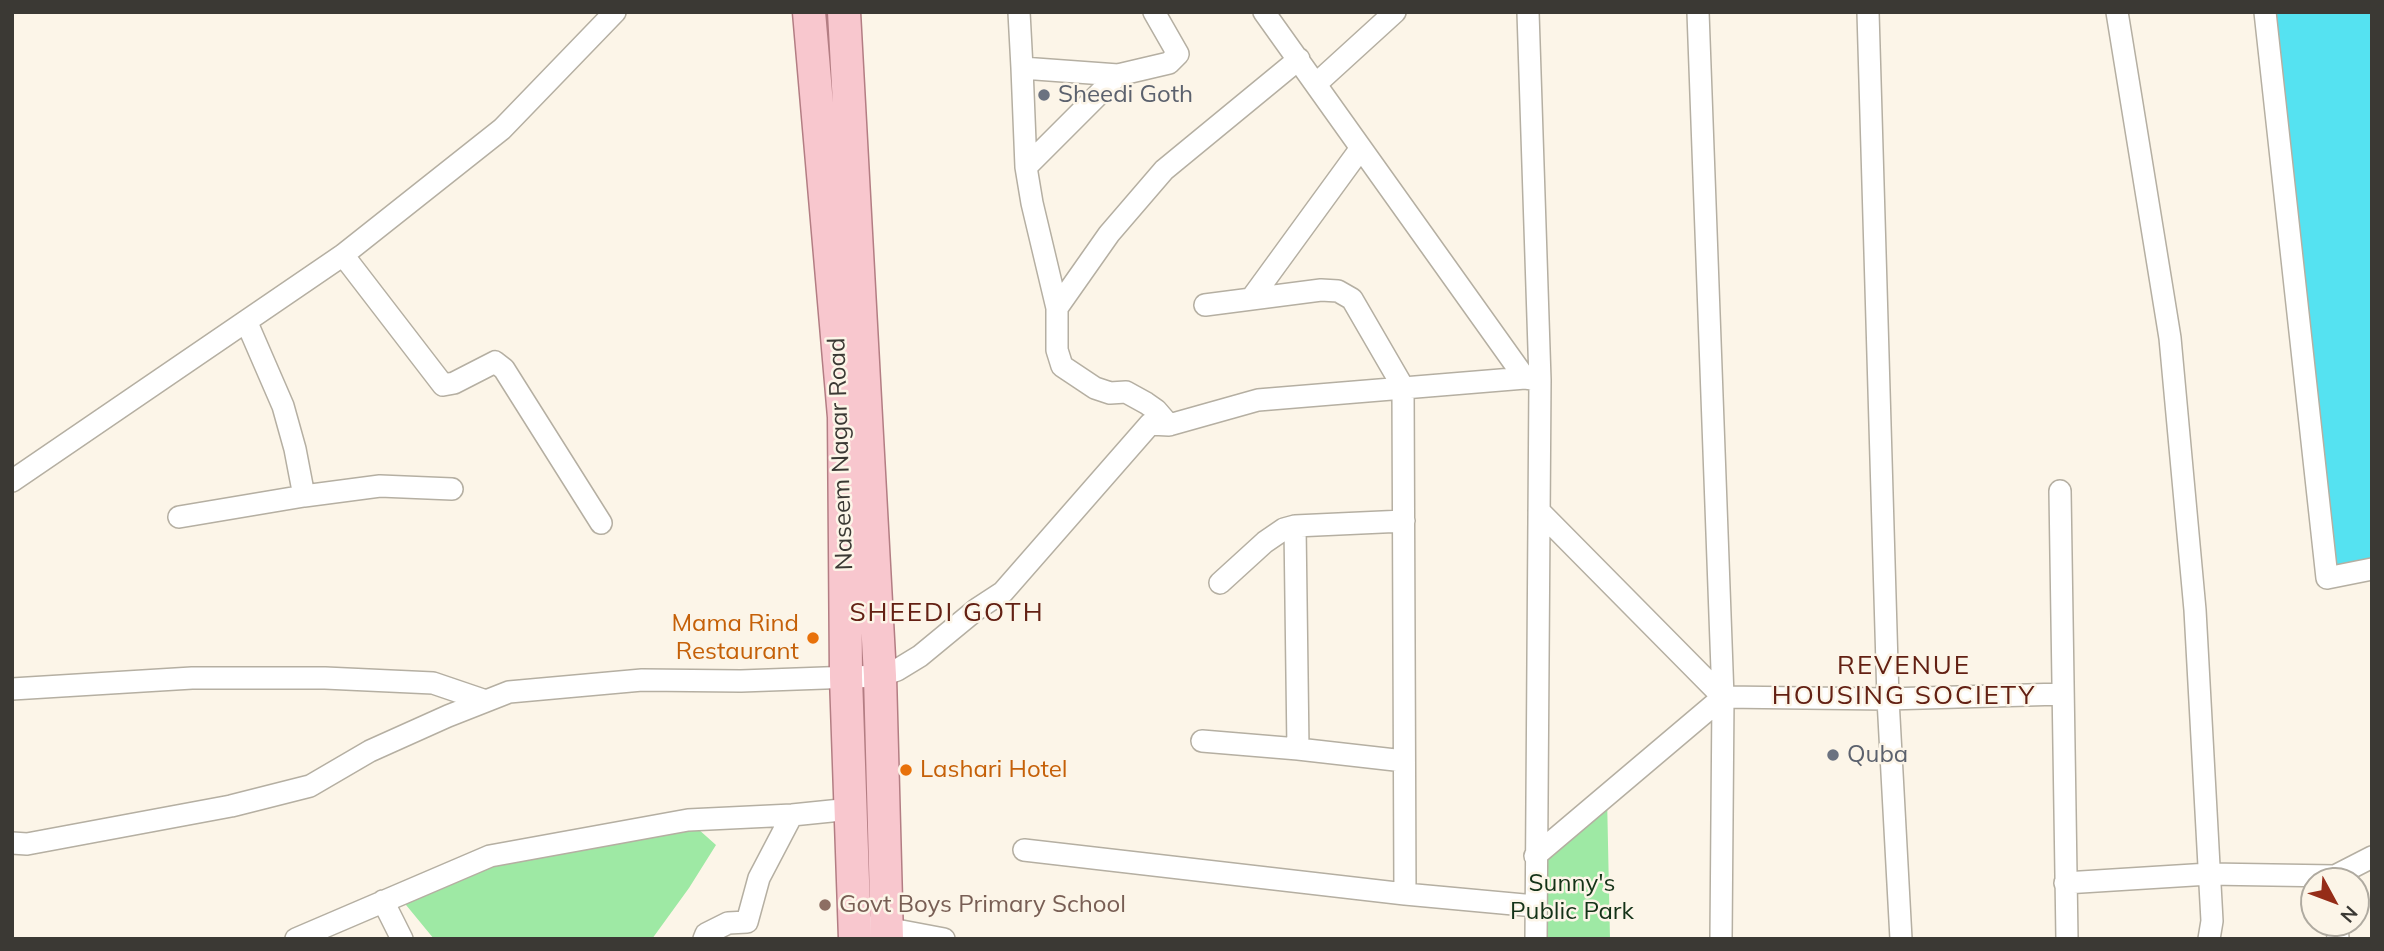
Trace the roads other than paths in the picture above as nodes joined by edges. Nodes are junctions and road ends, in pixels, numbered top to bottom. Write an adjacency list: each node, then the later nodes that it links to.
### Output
1 (615, 12): 19 (street)
2 (809, 12): 39 (main road, Naseem Nagar Road)
3 (844, 12): 38 (main road, Naseem Nagar Road)
4 (1019, 12): 14 (street)
5 (1154, 12): 15 (street)
6 (1264, 12): 13 (street)
7 (1395, 12): 16 (street)
8 (1528, 12): 24 (street)
9 (1698, 12): 42 (street)
10 (1868, 12): 43 (street)
11 (2117, 12): 55 (street)
12 (2265, 12): 36 (street)
13 (1299, 59): 16 (street); 22 (street)
14 (1023, 68): 15 (street); 18 (street)
15 (1118, 75): 18 (street)
16 (1316, 84): 17 (street)
17 (1361, 148): 20 (street); 24 (street)
18 (1026, 167): 22 (street)
19 (343, 255): 23 (street); 34 (street)
20 (1251, 299): 21 (street); 25 (street)
21 (1205, 305)
22 (1058, 308): 26 (street)
23 (247, 323): 27 (street); 30 (street)
24 (1533, 379): 25 (street); 31 (street)
25 (1404, 387): 26 (street); 33 (street)
26 (1169, 425): 38 (street)
27 (12, 481)
28 (453, 489): 30 (street)
29 (2060, 491): 41 (street)
30 (304, 496): 32 (street)
31 (1539, 511): 42 (street); 52 (street)
32 (179, 517)
33 (1404, 521): 35 (street); 47 (street)
34 (601, 523)
35 (1295, 526): 37 (street); 46 (street)
36 (2372, 569)
37 (1220, 583)
38 (880, 676): 39 (street); 63 (main road, Naseem Nagar Road)
39 (846, 677): 44 (street); 48 (main road, Naseem Nagar Road)
40 (12, 689): 44 (street)
41 (2062, 694): 43 (street); 57 (street)
42 (1723, 696): 43 (street); 52 (street); 69 (street)
43 (1888, 699): 70 (street)
44 (486, 701): 50 (street)
45 (1202, 741): 46 (street)
46 (1298, 749): 47 (street)
47 (1404, 761): 58 (street)
48 (851, 809): 49 (street); 62 (main road, Naseem Nagar Road)
49 (792, 815): 59 (street); 61 (street)
50 (12, 844)
51 (1024, 850): 58 (street)
52 (1535, 856): 60 (street)
53 (2372, 857): 54 (street)
54 (2354, 867)
55 (2209, 874): 56 (street); 57 (street); 72 (street)
56 (2300, 877)
57 (2065, 883): 71 (street)
58 (1405, 894): 60 (street)
59 (383, 901): 64 (street); 65 (street)
60 (1535, 906): 68 (street)
61 (746, 930): 66 (street)
62 (855, 932): 63 (street)
63 (887, 933): 67 (street)
64 (296, 939)
65 (402, 939)
66 (704, 939)
67 (944, 939)
68 (1536, 939)
69 (1721, 939)
70 (1901, 939)
71 (2067, 939)
72 (2209, 939)

